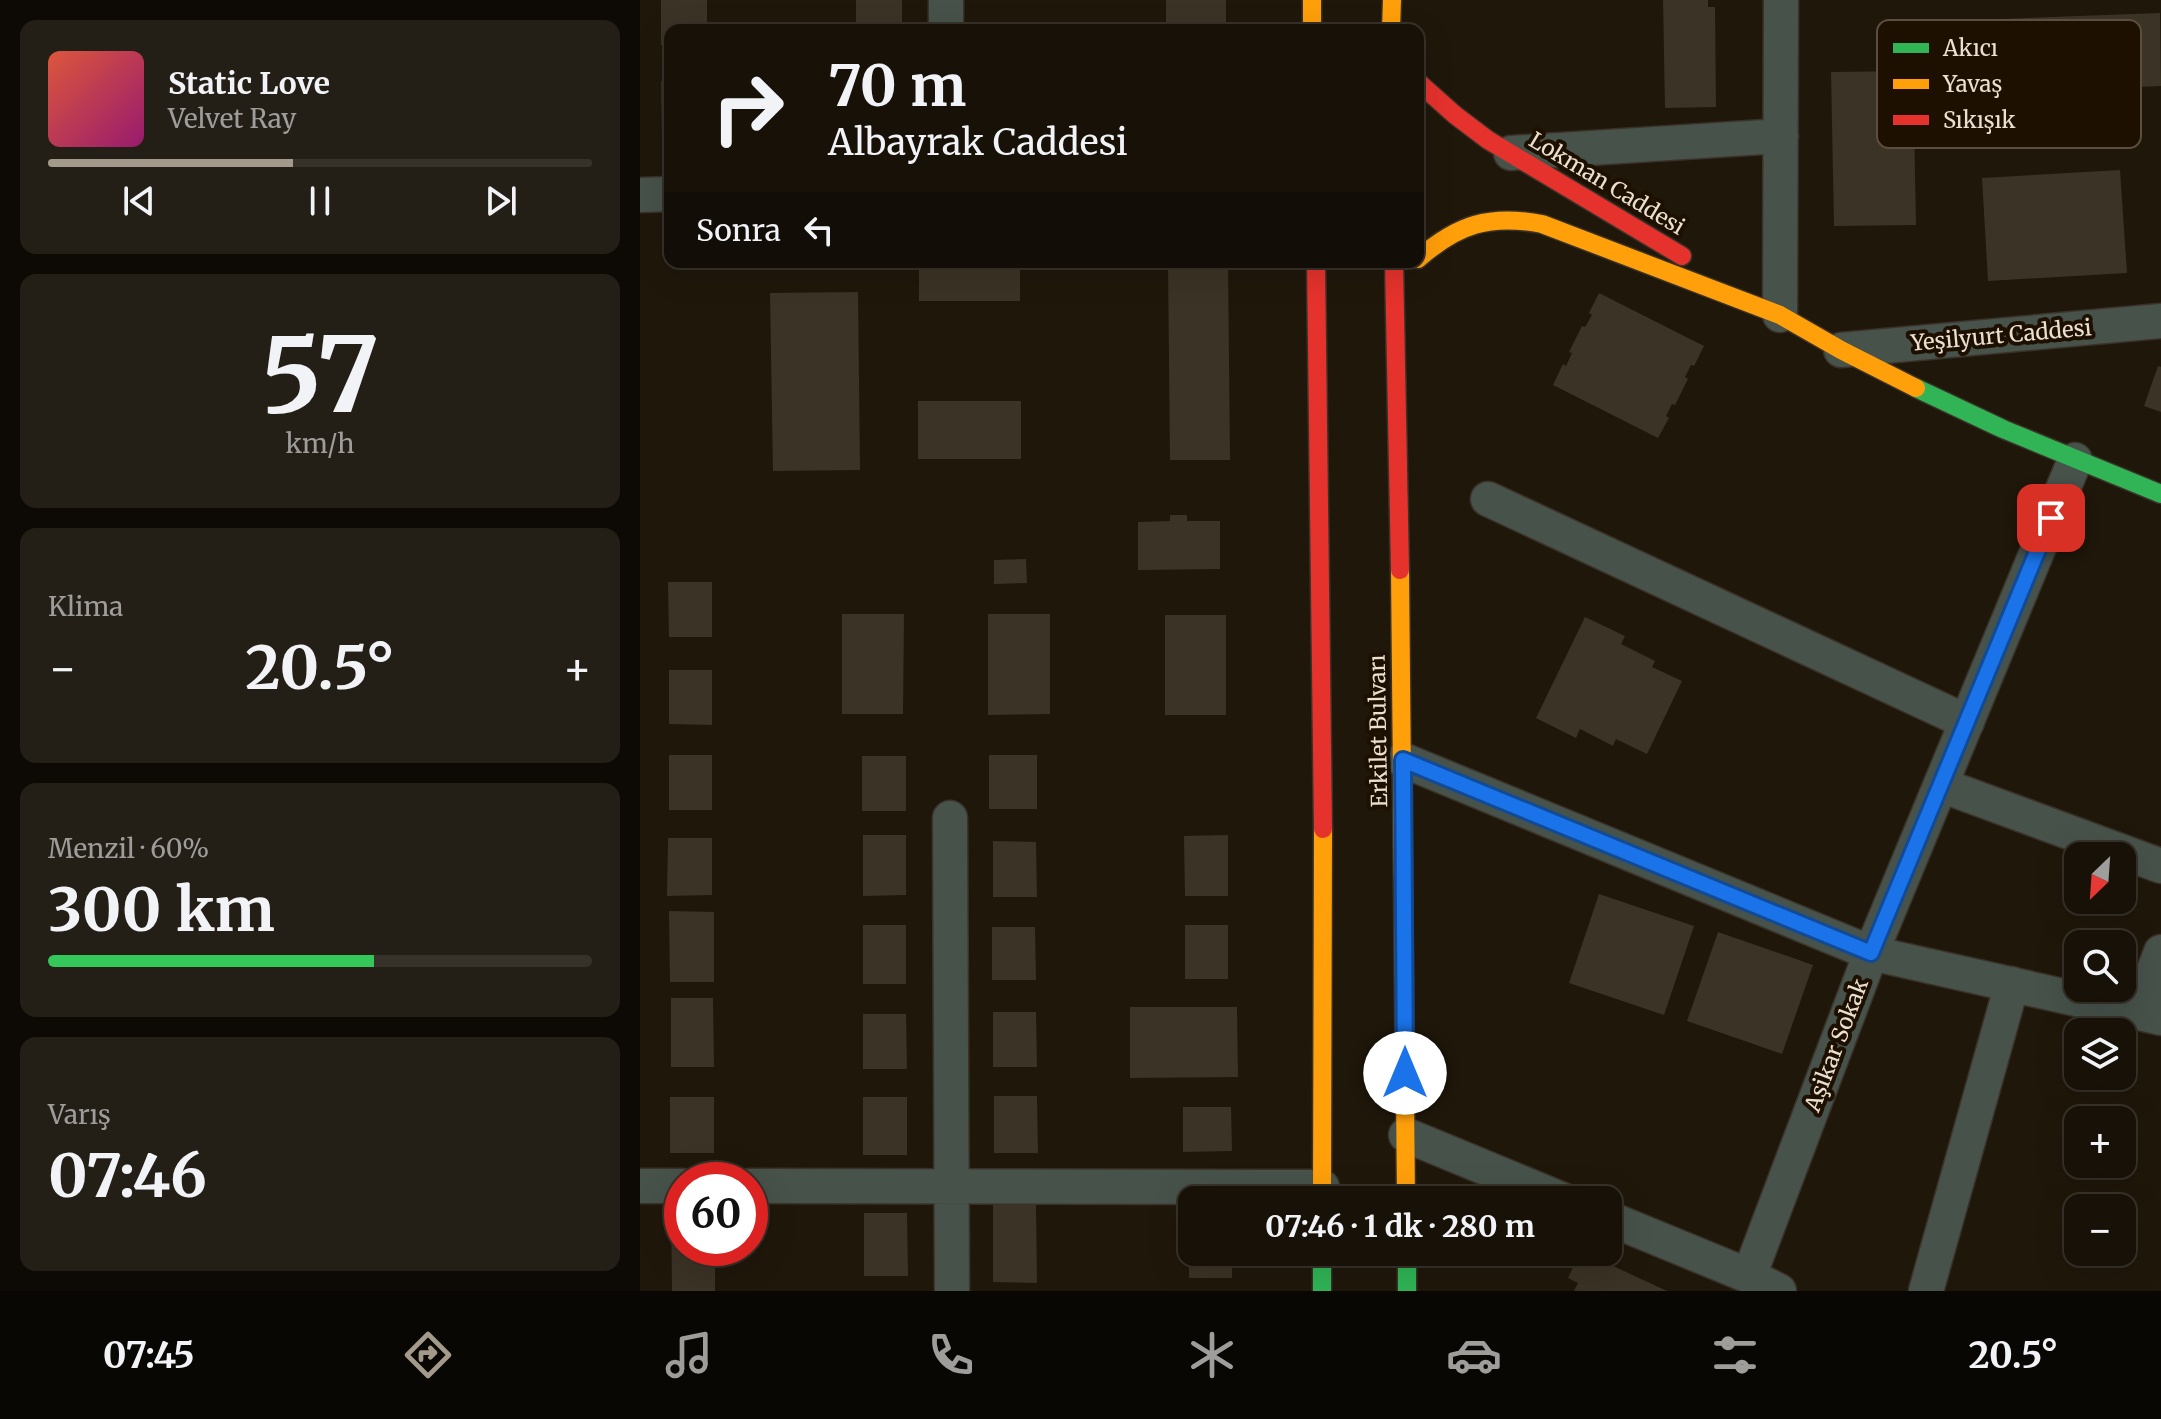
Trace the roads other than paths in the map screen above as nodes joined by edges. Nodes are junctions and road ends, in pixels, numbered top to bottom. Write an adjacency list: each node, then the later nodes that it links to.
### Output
1 (946, 0): 5 (street)
2 (1312, 0): 6 (main road)
3 (1392, 0): 7 (main road)
4 (1781, 0): 9 (street)
5 (946, 24)
6 (1312, 24)
7 (1391, 24)
8 (1424, 87): 10 (main road, Lokman Caddesi)
9 (1781, 136): 10 (street); 18 (street)
10 (1511, 153): 18 (main road, Lokman Caddesi)
11 (664, 194): 12 (street)
12 (640, 195)
13 (1424, 254): 18 (main road)
14 (1316, 268): 38 (main road)
15 (1394, 268): 17 (main road, Erkilet Bulvarı)
16 (1412, 268): 17 (main road)
17 (1394, 300): 25 (main road, Erkilet Bulvarı)
18 (1780, 315): 20 (main road)
19 (2161, 321): 20 (street, Yeşilyurt Caddesi)
20 (1841, 350): 21 (main road)
21 (2075, 460): 22 (main road); 24 (street, Aşikar Sokak)
22 (2161, 494)
23 (1488, 499): 24 (street)
24 (1967, 722): 26 (street, Aşikar Sokak)
25 (1403, 760): 30 (street); 33 (main road, Erkilet Bulvarı)
26 (1941, 785): 28 (street); 30 (street, Aşikar Sokak)
27 (950, 818): 37 (street)
28 (2161, 866)
29 (2161, 952): 32 (street)
30 (1871, 953): 31 (street); 45 (street, Aşikar Sokak)
31 (2012, 984): 32 (street); 50 (street)
32 (2150, 1015)
33 (1406, 1135): 39 (main road, Erkilet Bulvarı); 40 (street)
34 (640, 1186): 35 (street)
35 (664, 1186)
36 (768, 1186): 37 (street)
37 (951, 1186): 41 (street); 46 (street)
38 (1322, 1186)
39 (1406, 1186)
40 (1529, 1186)
41 (1178, 1191)
42 (1622, 1224): 45 (street)
43 (1322, 1266): 47 (main road)
44 (1407, 1266): 48 (main road)
45 (1749, 1276): 49 (street)
46 (952, 1291)
47 (1322, 1291)
48 (1407, 1291)
49 (1779, 1291)
50 (1926, 1291)

